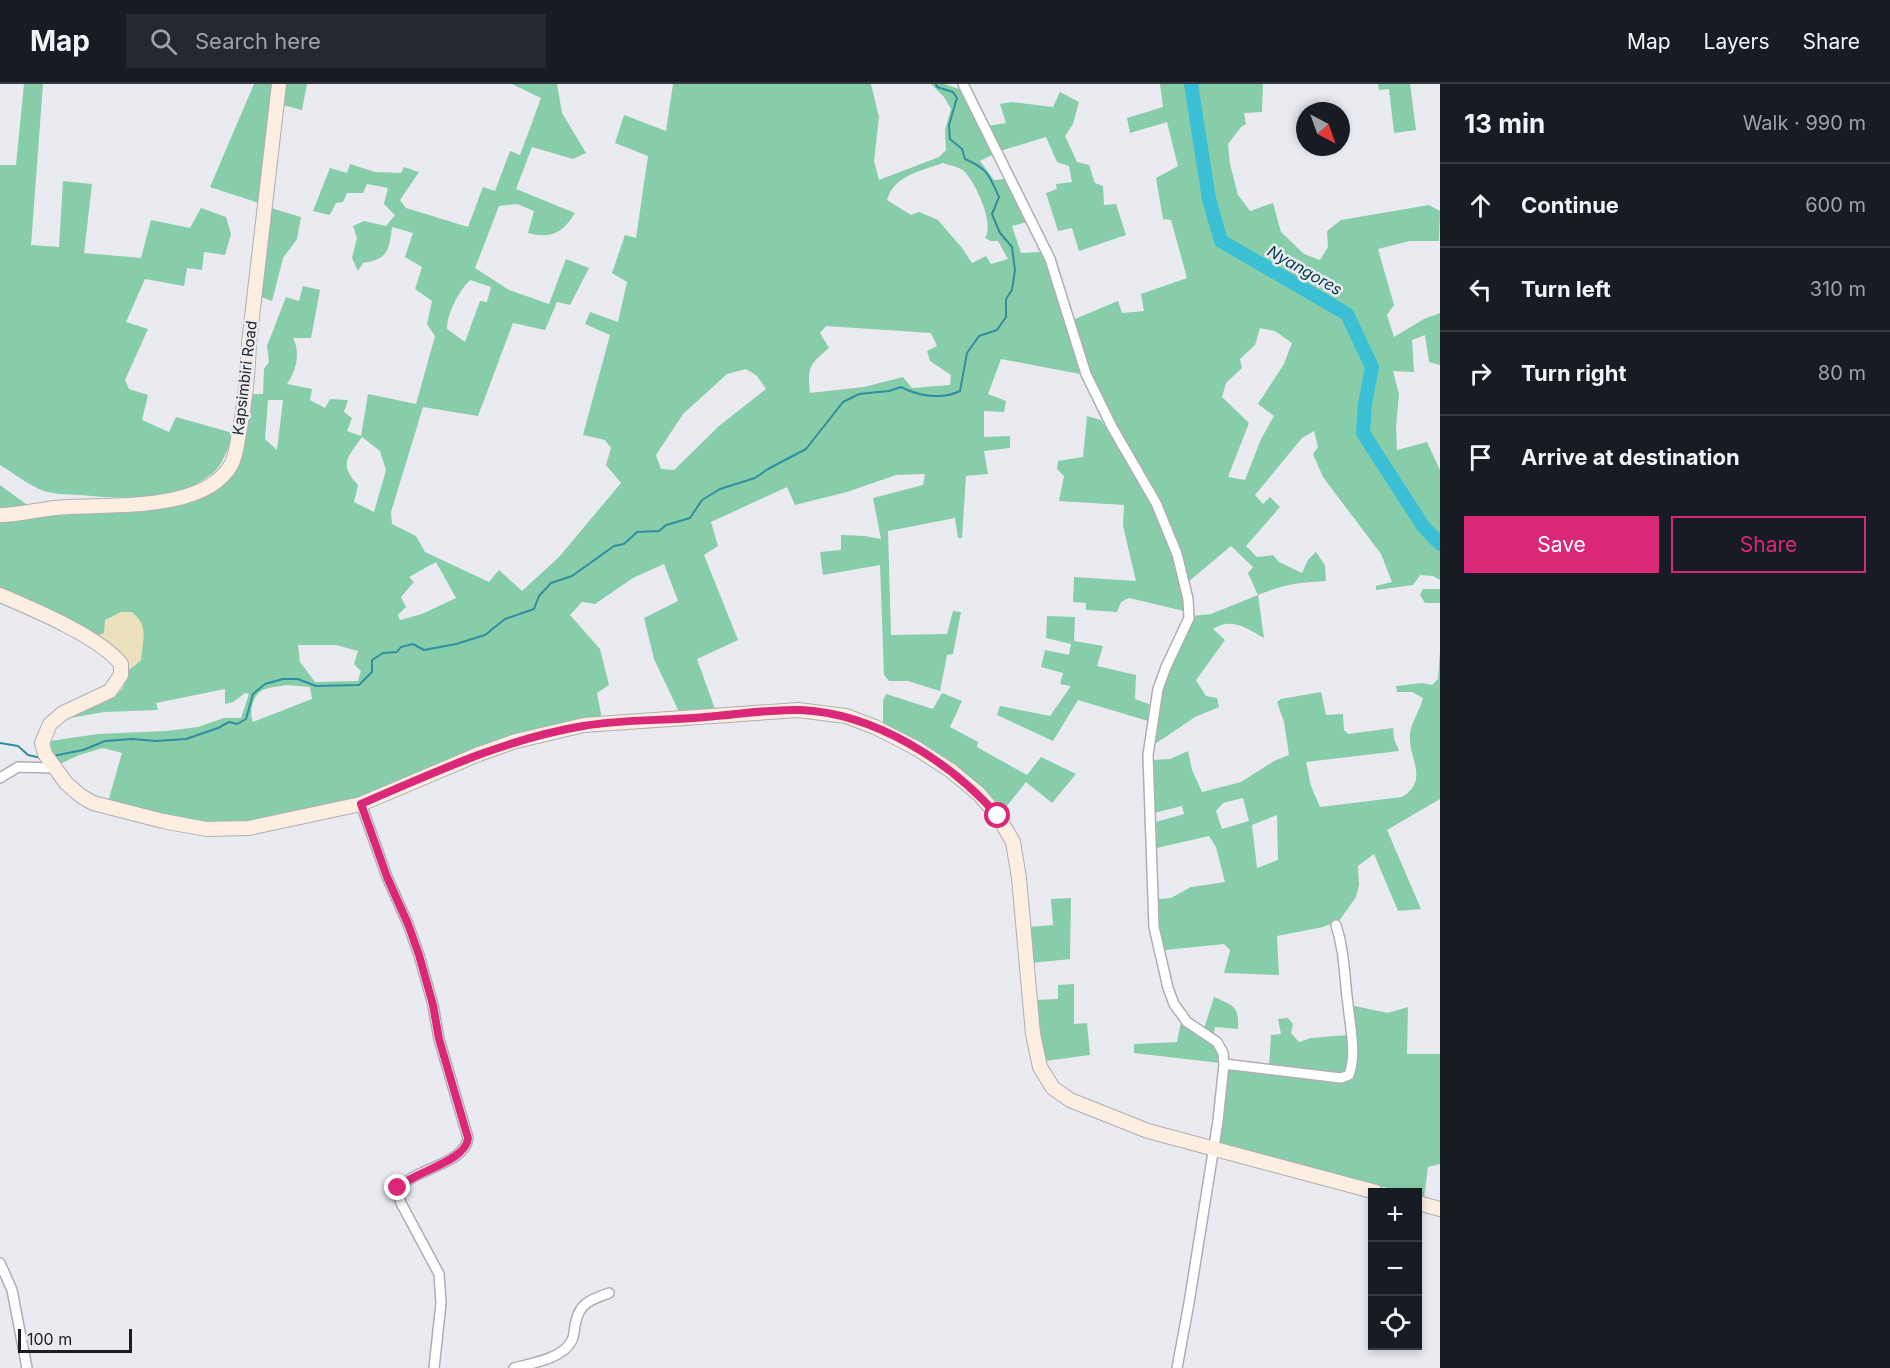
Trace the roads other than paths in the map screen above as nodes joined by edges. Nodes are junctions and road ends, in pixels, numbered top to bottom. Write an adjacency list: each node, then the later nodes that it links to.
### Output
1 (279, 84): 3 (street, Kapsimbiri Road)
2 (963, 84): 9 (street)
3 (0, 514)
4 (0, 595): 5 (street)
5 (50, 761): 6 (street); 7 (street)
6 (0, 778)
7 (361, 804): 10 (street); 17 (street)
8 (1336, 925): 9 (street)
9 (1224, 1064): 10 (street)
10 (1212, 1150): 11 (street); 19 (street)
11 (1368, 1190)
12 (1422, 1204): 13 (street)
13 (1440, 1209)
14 (0, 1263): 16 (street)
15 (609, 1293): 18 (street)
16 (27, 1368)
17 (434, 1368)
18 (514, 1368)
19 (1177, 1368)

